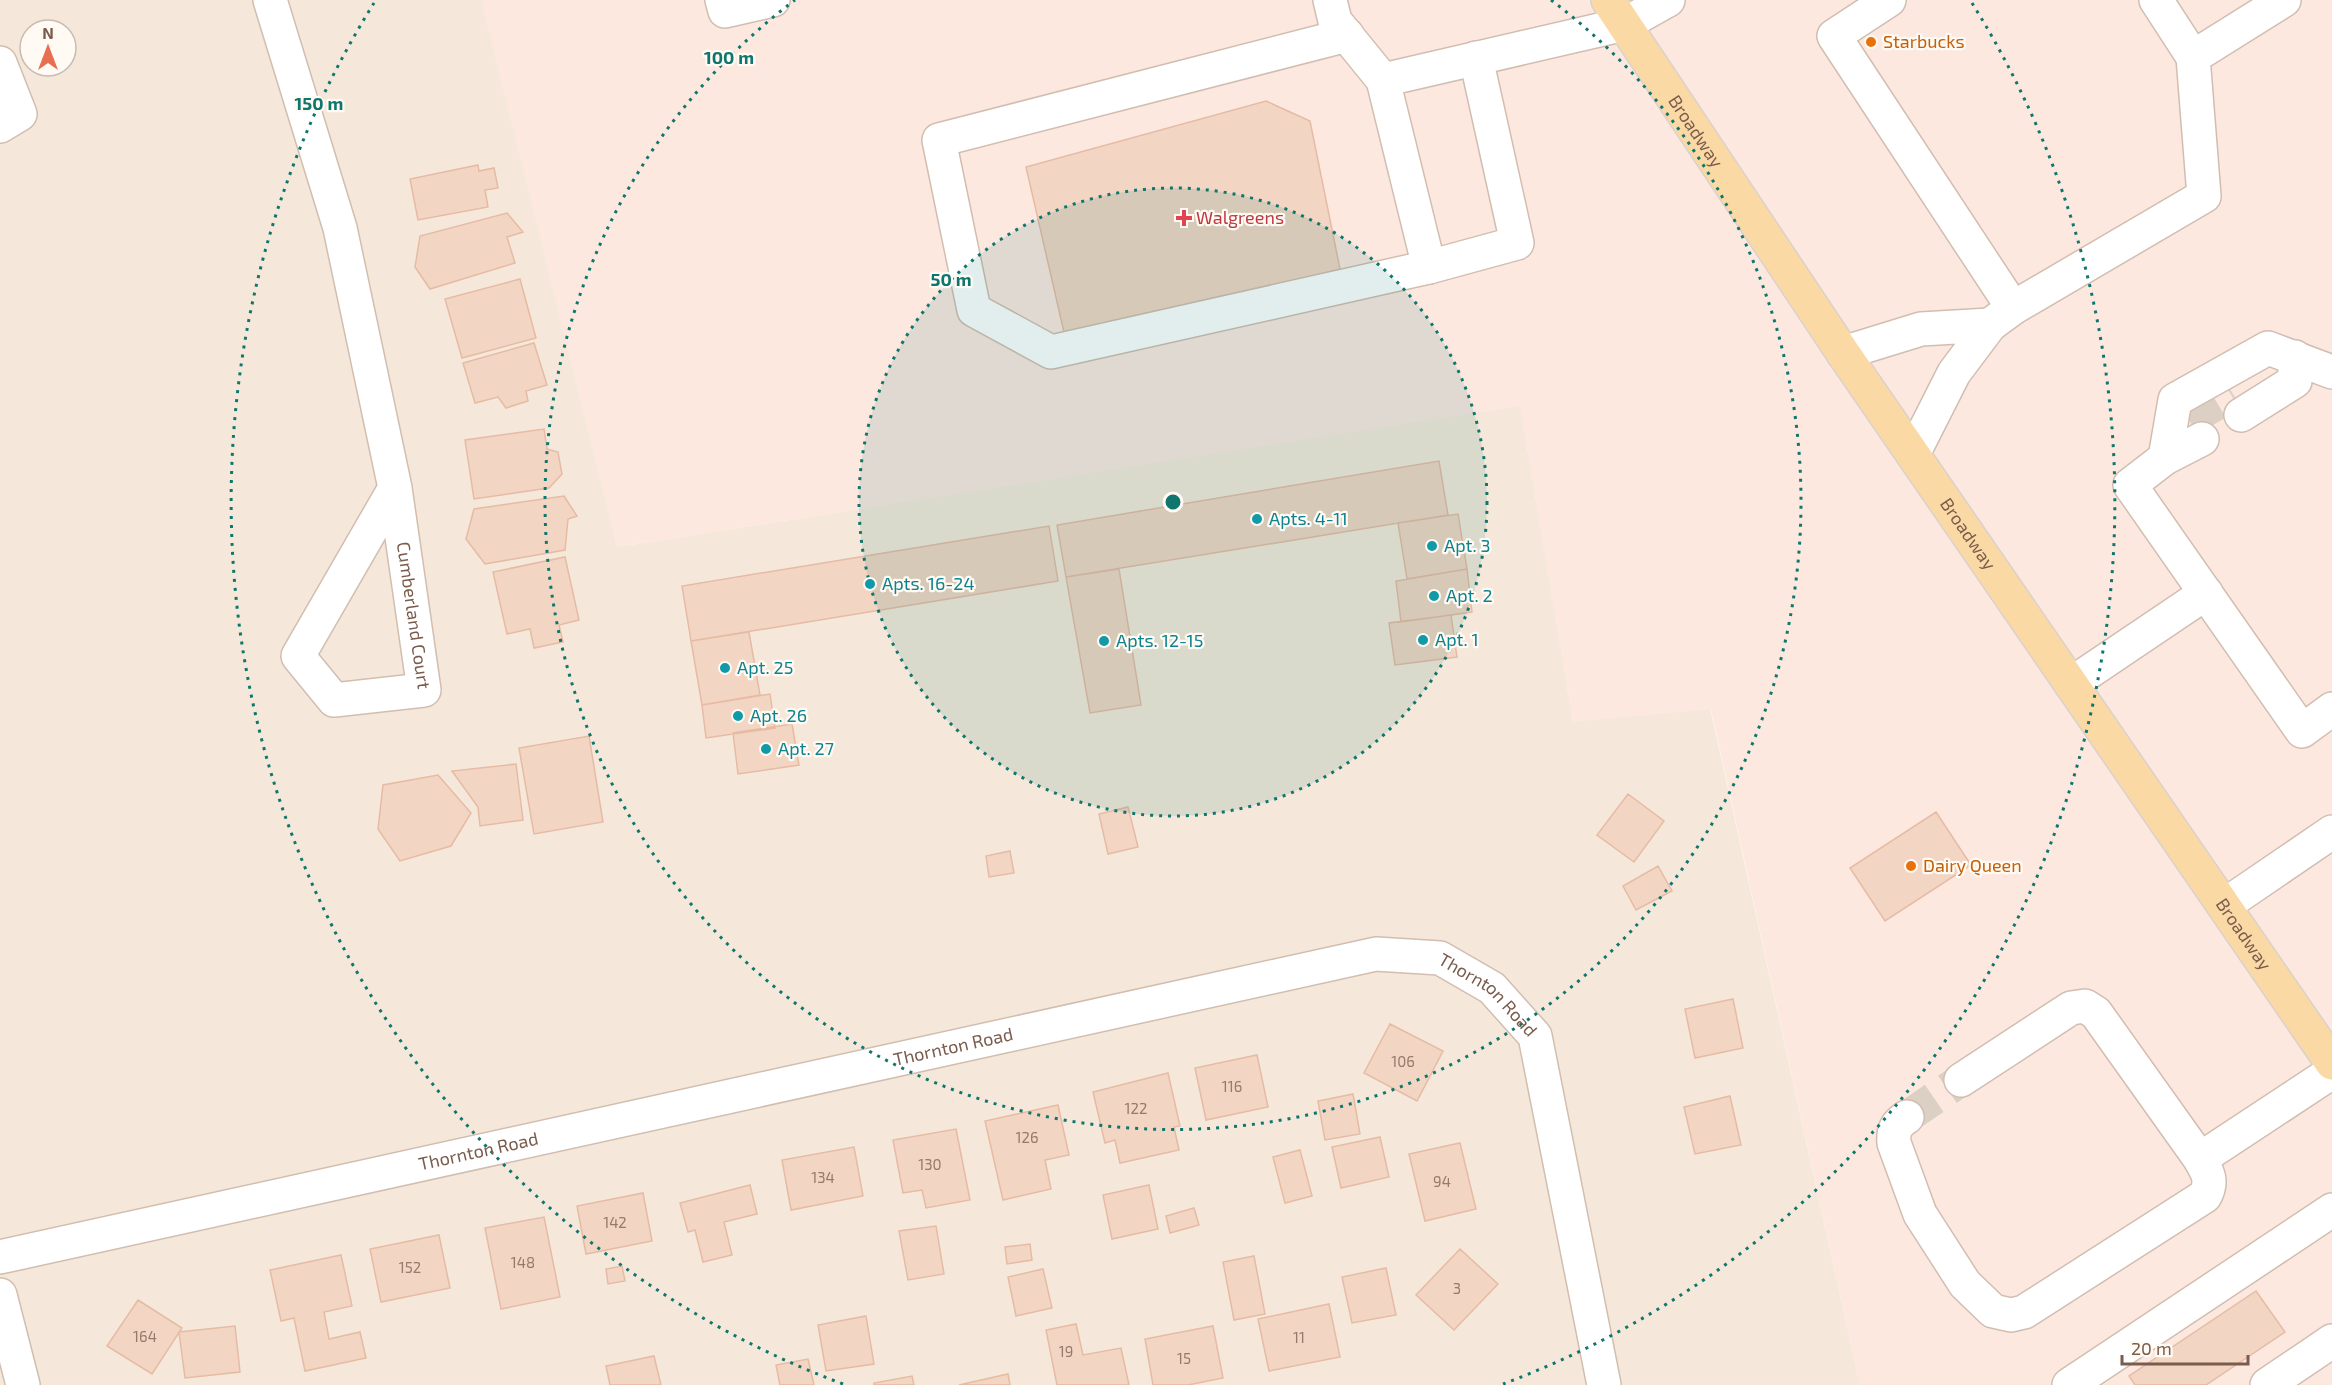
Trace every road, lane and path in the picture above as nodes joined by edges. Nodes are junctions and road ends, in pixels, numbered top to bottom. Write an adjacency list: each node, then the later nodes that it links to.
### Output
1 (270, 0): 23 (street, Cumberland Court)
2 (722, 0): 3 (street)
3 (773, 0)
4 (1330, 0): 10 (street)
5 (1668, 0): 9 (street)
6 (1889, 0): 17 (street)
7 (2156, 0): 11 (street)
8 (2269, 4): 11 (street)
9 (1616, 12): 12 (street); 18 (main road, Broadway)
10 (1347, 35): 14 (street); 16 (street)
11 (2193, 57): 17 (street)
12 (1476, 58): 14 (street); 16 (street)
13 (0, 63): 15 (street)
14 (1383, 80): 16 (street)
15 (0, 126)
16 (1429, 267)
17 (2001, 317): 18 (street); 22 (street)
18 (1843, 353): 22 (main road, Broadway)
19 (2295, 357): 20 (street); 21 (street); 24 (street)
20 (2331, 373)
21 (2237, 404)
22 (1913, 454): 25 (main road, Broadway)
23 (394, 489): 23 (street, Cumberland Court)
24 (2206, 593): 25 (street); 26 (street)
25 (2071, 684): 28 (main road, Broadway)
26 (2332, 709)
27 (2332, 832): 28 (street)
28 (2225, 904): 29 (main road, Broadway)
29 (2332, 1063)
30 (2332, 1072): 33 (street)
31 (1961, 1080): 33 (street)
32 (1907, 1117): 33 (street)
33 (2200, 1159)
34 (2332, 1210): 40 (street)
35 (0, 1257): 39 (street, Thornton Road)
36 (0, 1295): 38 (street)
37 (2332, 1341): 41 (street)
38 (23, 1385)
39 (1604, 1385)
40 (2069, 1385)
41 (2267, 1385)

